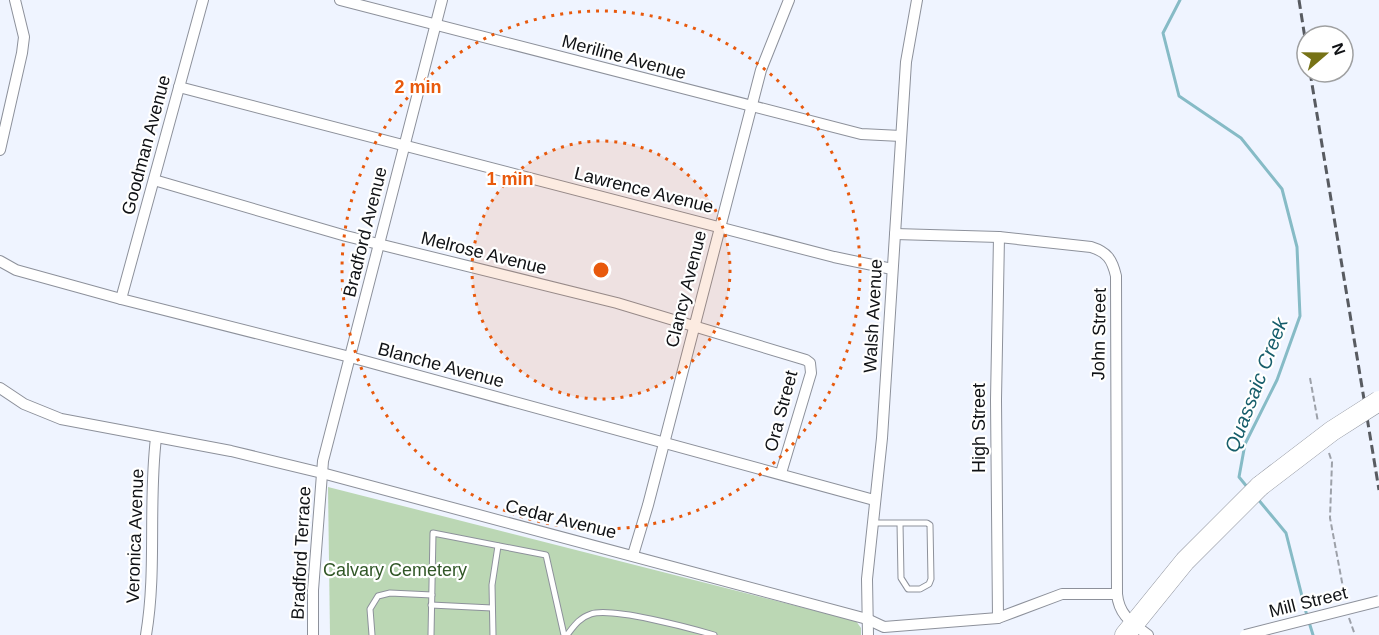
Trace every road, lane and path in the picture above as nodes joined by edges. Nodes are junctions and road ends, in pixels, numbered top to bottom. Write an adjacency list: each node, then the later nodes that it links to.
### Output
1 (15, 0): 12 (street)
2 (203, 0): 8 (street, Goodman Avenue)
3 (340, 0): 7 (street, Meriline Avenue)
4 (442, 0): 7 (street, Bradford Avenue)
5 (789, 0): 9 (street, Clancy Avenue)
6 (917, 0): 10 (street, Walsh Avenue)
7 (435, 25): 9 (street, Meriline Avenue); 11 (street, Bradford Avenue)
8 (179, 87): 11 (street, Lawrence Avenue); 13 (street, Goodman Avenue)
9 (751, 107): 10 (street, Meriline Avenue); 14 (street, Clancy Avenue)
10 (901, 136): 15 (street, Walsh Avenue)
11 (404, 145): 14 (street, Lawrence Avenue); 17 (street, Bradford Avenue)
12 (0, 150)
13 (154, 180): 17 (street, Melrose Avenue); 20 (street, Goodman Avenue)
14 (720, 226): 19 (street, Lawrence Avenue); 21 (street, Clancy Avenue)
15 (895, 234): 16 (street, John Street); 19 (street, Walsh Avenue)
16 (999, 237): 38 (street, John Street); 45 (street, High Street)
17 (380, 244): 21 (street, Melrose Avenue); 22 (street, Bradford Avenue)
18 (0, 261): 20 (street, Blanche Avenue)
19 (892, 269): 33 (street, Walsh Avenue)
20 (121, 299): 22 (street, Blanche Avenue)
21 (694, 325): 23 (street, Melrose Avenue); 29 (street, Clancy Avenue)
22 (350, 357): 29 (street, Blanche Avenue); 31 (street, Bradford Avenue)
23 (806, 360): 32 (street, Ora Street)
24 (1310, 378): 27 (path)
25 (0, 388): 28 (street, Cedar Avenue)
26 (1379, 401): 47 (highway, bridge)
27 (1321, 428)
28 (156, 438): 31 (street, Cedar Avenue); 48 (street, Veronica Avenue)
29 (664, 442): 32 (street, Blanche Avenue); 37 (street, Clancy Avenue)
30 (1328, 451): 42 (path)
31 (322, 473): 37 (street, Cedar Avenue); 49 (street, Bradford Terrace)
32 (781, 473): 33 (street, Blanche Avenue)
33 (874, 500): 34 (street, Walsh Avenue)
34 (872, 523): 35 (lane); 46 (street, Walsh Avenue)
35 (900, 523): 35 (lane)
36 (498, 546): 39 (lane); 43 (lane); 53 (lane)
37 (633, 555): 46 (street, Cedar Avenue)
38 (1117, 594): 45 (street, Cedar Avenue); 47 (street, John Street)
39 (432, 595): 41 (lane); 50 (lane)
40 (1379, 601): 56 (street, Mill Street, bridge)
41 (431, 605): 43 (lane); 51 (lane)
42 (1346, 606)
43 (492, 608): 52 (lane)
44 (1349, 616): 57 (path)
45 (998, 618): 46 (street, Cedar Avenue)
46 (867, 619): 55 (street, Walsh Avenue)
47 (1136, 631)
48 (146, 635)
49 (313, 635)
50 (372, 635)
51 (431, 635)
52 (493, 635)
53 (566, 635): 54 (lane)
54 (713, 635)
55 (868, 635)
56 (1245, 635)
57 (1355, 635)

